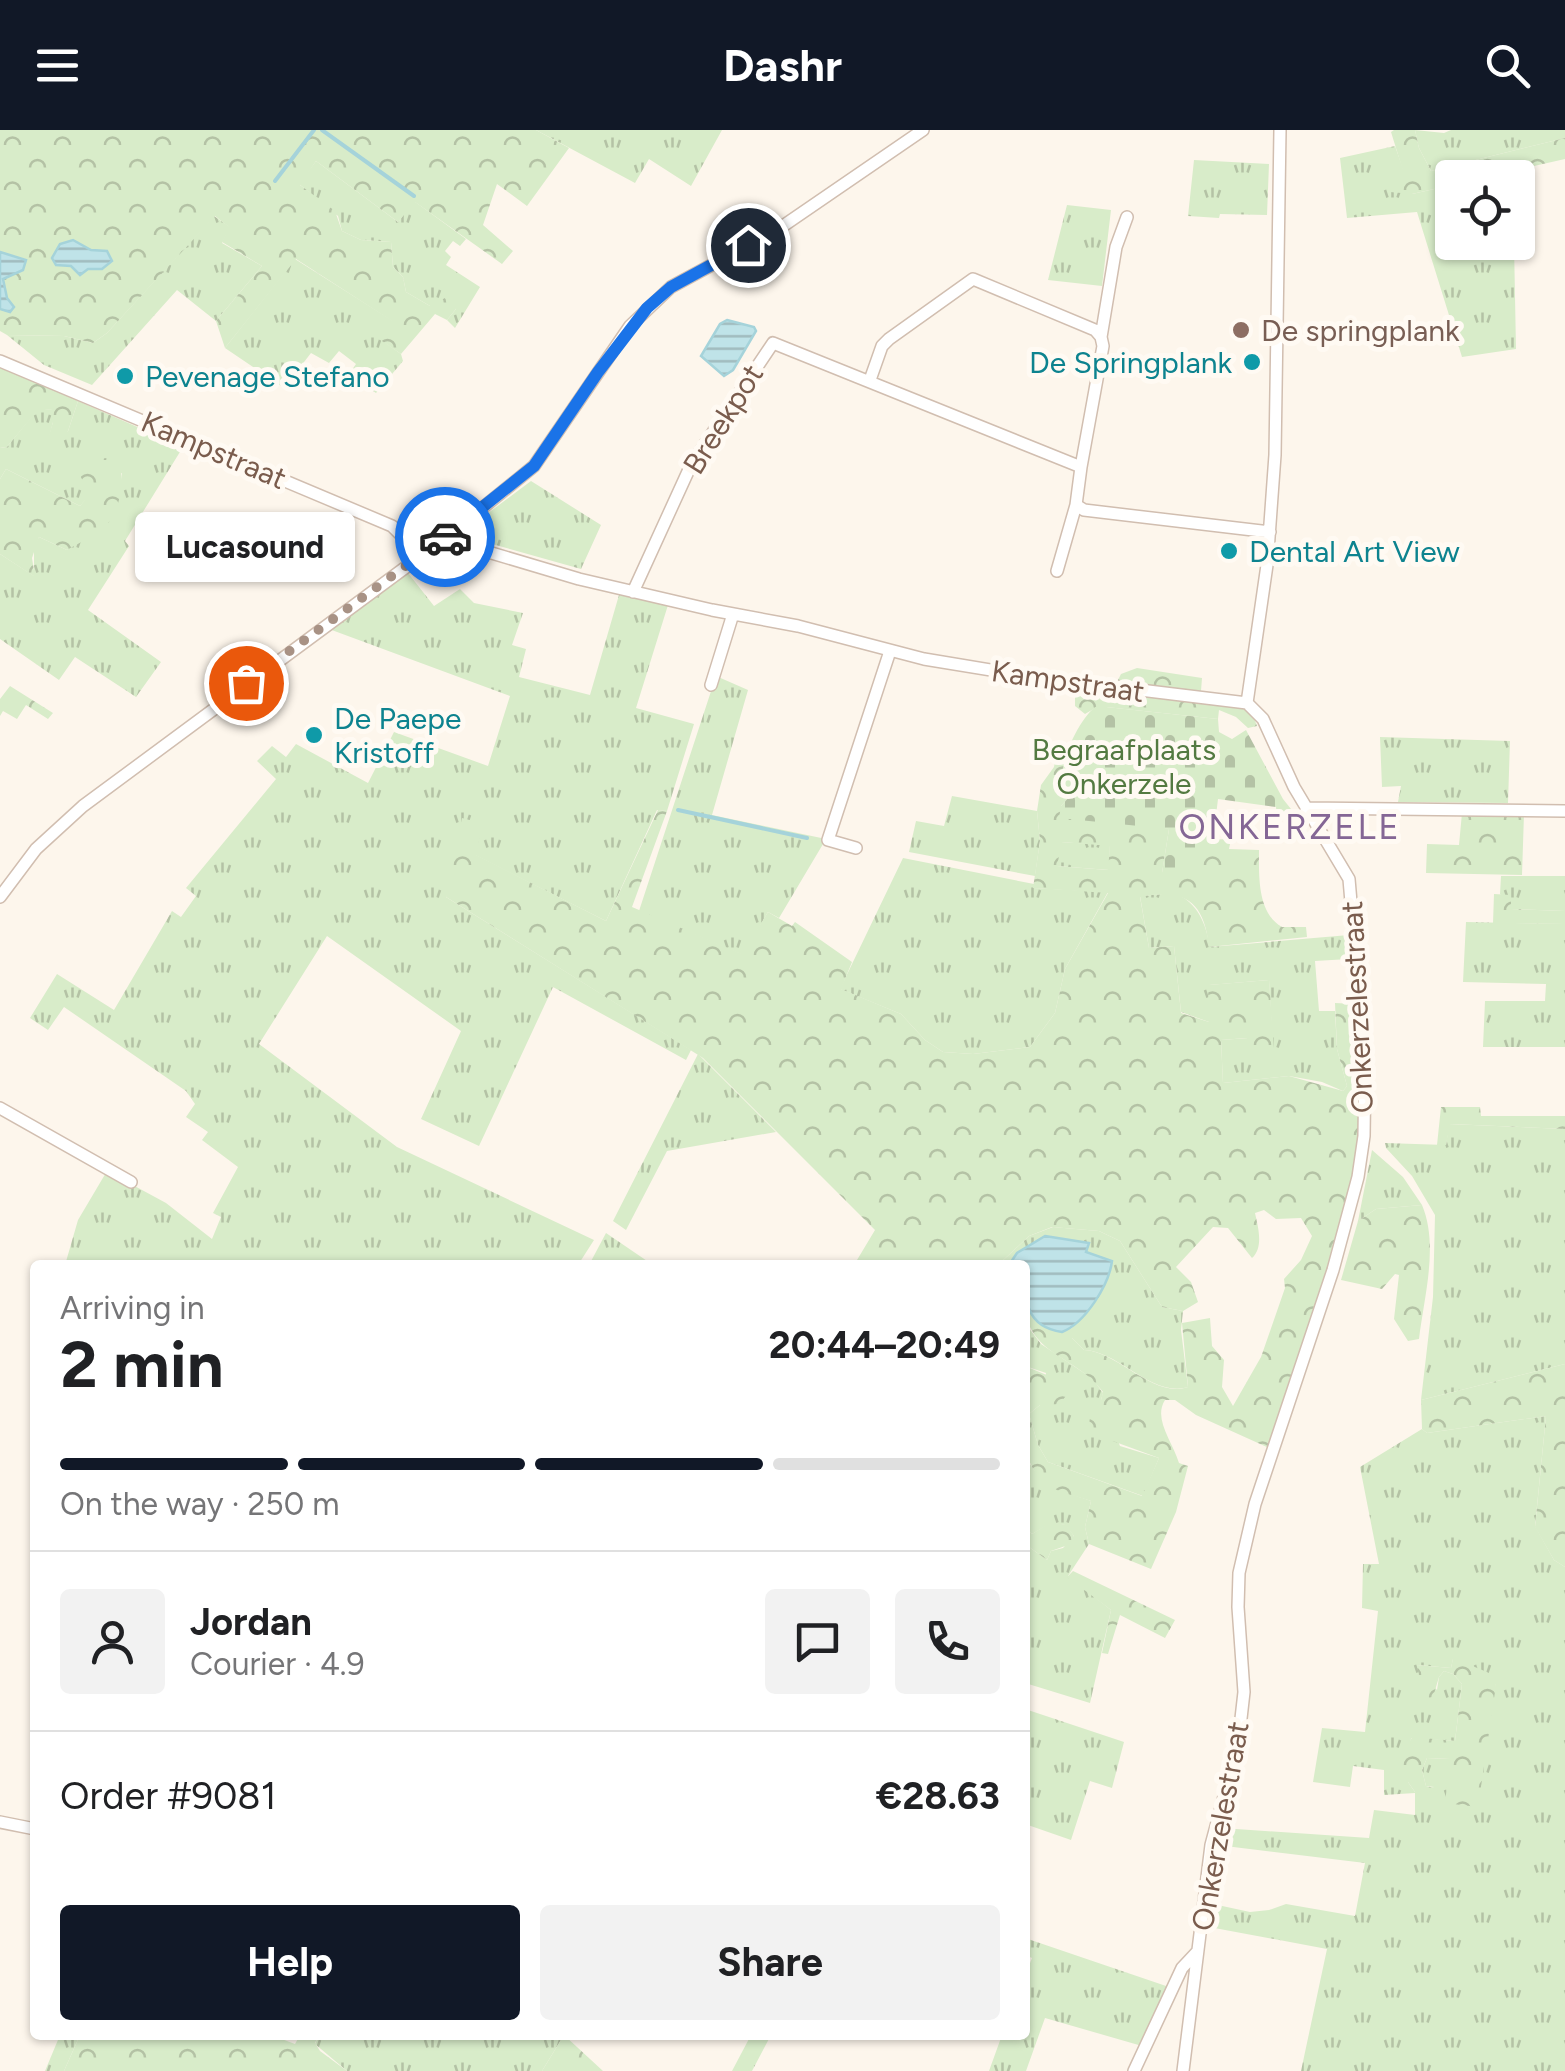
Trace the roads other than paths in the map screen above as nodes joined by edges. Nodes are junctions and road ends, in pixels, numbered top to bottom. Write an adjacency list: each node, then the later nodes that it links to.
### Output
1 (894, 130): 4 (street)
2 (923, 130): 4 (street)
3 (1280, 130): 11 (street)
4 (910, 138): 12 (street)
5 (1127, 217): 6 (street)
6 (1102, 337): 8 (street); 9 (street)
7 (0, 360): 13 (street, Kampstraat)
8 (870, 380): 9 (street, Breekpot); 15 (street, Breekpot)
9 (1081, 467): 10 (street)
10 (1076, 505): 11 (street); 14 (street)
11 (1270, 532): 19 (street)
12 (448, 536): 13 (street); 15 (street, Kampstraat)
13 (420, 554): 23 (street)
14 (1057, 571)
15 (633, 592): 16 (street, Kampstraat)
16 (733, 614): 17 (street, Kampstraat); 18 (street)
17 (890, 650): 19 (street, Kampstraat); 22 (street)
18 (710, 684)
19 (1246, 703): 20 (street, Onkerzelestraat)
20 (1306, 808): 21 (street); 28 (street, Onkerzelestraat)
21 (1565, 811)
22 (856, 848)
23 (0, 897)
24 (0, 1108): 25 (street)
25 (131, 1182)
26 (0, 1822): 27 (street)
27 (30, 1828)
28 (1198, 1950): 29 (street); 30 (street, Onkerzelestraat)
29 (1134, 2071)
30 (1183, 2071)

